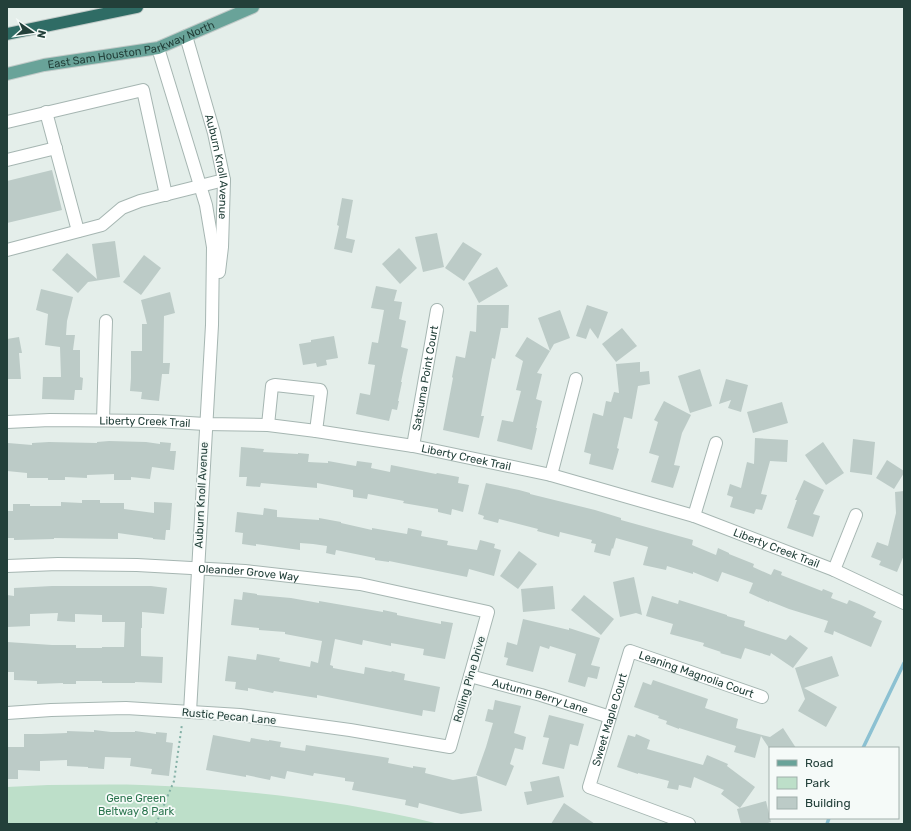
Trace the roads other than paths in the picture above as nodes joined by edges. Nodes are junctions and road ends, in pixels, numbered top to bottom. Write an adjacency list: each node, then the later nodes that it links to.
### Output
1 (137, 7): 3 (highway)
2 (253, 7): 4 (main road, East Sam Houston Parkway North)
3 (7, 34)
4 (186, 36): 5 (main road, East Sam Houston Parkway North); 11 (street, Auburn Knoll Avenue)
5 (158, 48): 6 (main road, East Sam Houston Parkway North); 12 (street, Auburn Knoll Avenue)
6 (7, 74)
7 (46, 112): 8 (street); 9 (street); 13 (street)
8 (7, 122)
9 (56, 148): 10 (street); 14 (street)
10 (7, 160)
11 (224, 180): 12 (street); 18 (street, Auburn Knoll Avenue)
12 (200, 186): 13 (street); 18 (street, Auburn Knoll Avenue)
13 (166, 195): 14 (street)
14 (78, 231): 15 (street)
15 (7, 250)
16 (437, 310): 26 (street, Satsuma Point Court)
17 (106, 321): 20 (street)
18 (212, 325): 22 (street, Auburn Knoll Avenue)
19 (576, 379): 27 (street)
20 (103, 420): 21 (street, Liberty Creek Trail); 22 (street, Liberty Creek Trail)
21 (7, 422)
22 (206, 424): 23 (street, Liberty Creek Trail); 31 (street, Auburn Knoll Avenue)
23 (268, 425): 24 (street, Liberty Creek Trail); 24 (street)
24 (316, 431): 26 (street, Liberty Creek Trail)
25 (716, 443): 29 (street)
26 (413, 446): 27 (street, Liberty Creek Trail)
27 (551, 475): 29 (street, Liberty Creek Trail)
28 (856, 515): 32 (street)
29 (694, 516): 32 (street, Liberty Creek Trail)
30 (7, 566): 31 (street, Oleander Grove Way)
31 (197, 568): 34 (street, Oleander Grove Way); 38 (street, Auburn Knoll Avenue)
32 (834, 570): 33 (street, Liberty Creek Trail)
33 (904, 603)
34 (488, 612): 36 (street, Rolling Pine Drive)
35 (630, 651): 37 (street, Leaning Magnolia Court); 40 (street, Sweet Maple Court)
36 (470, 676): 40 (street, Autumn Berry Lane); 41 (street, Rolling Pine Drive)
37 (762, 697)
38 (190, 712): 39 (street, Rustic Pecan Lane); 41 (street, Rustic Pecan Lane)
39 (7, 713)
40 (610, 717): 42 (street, Sweet Maple Court)
41 (450, 747)
42 (689, 824)

